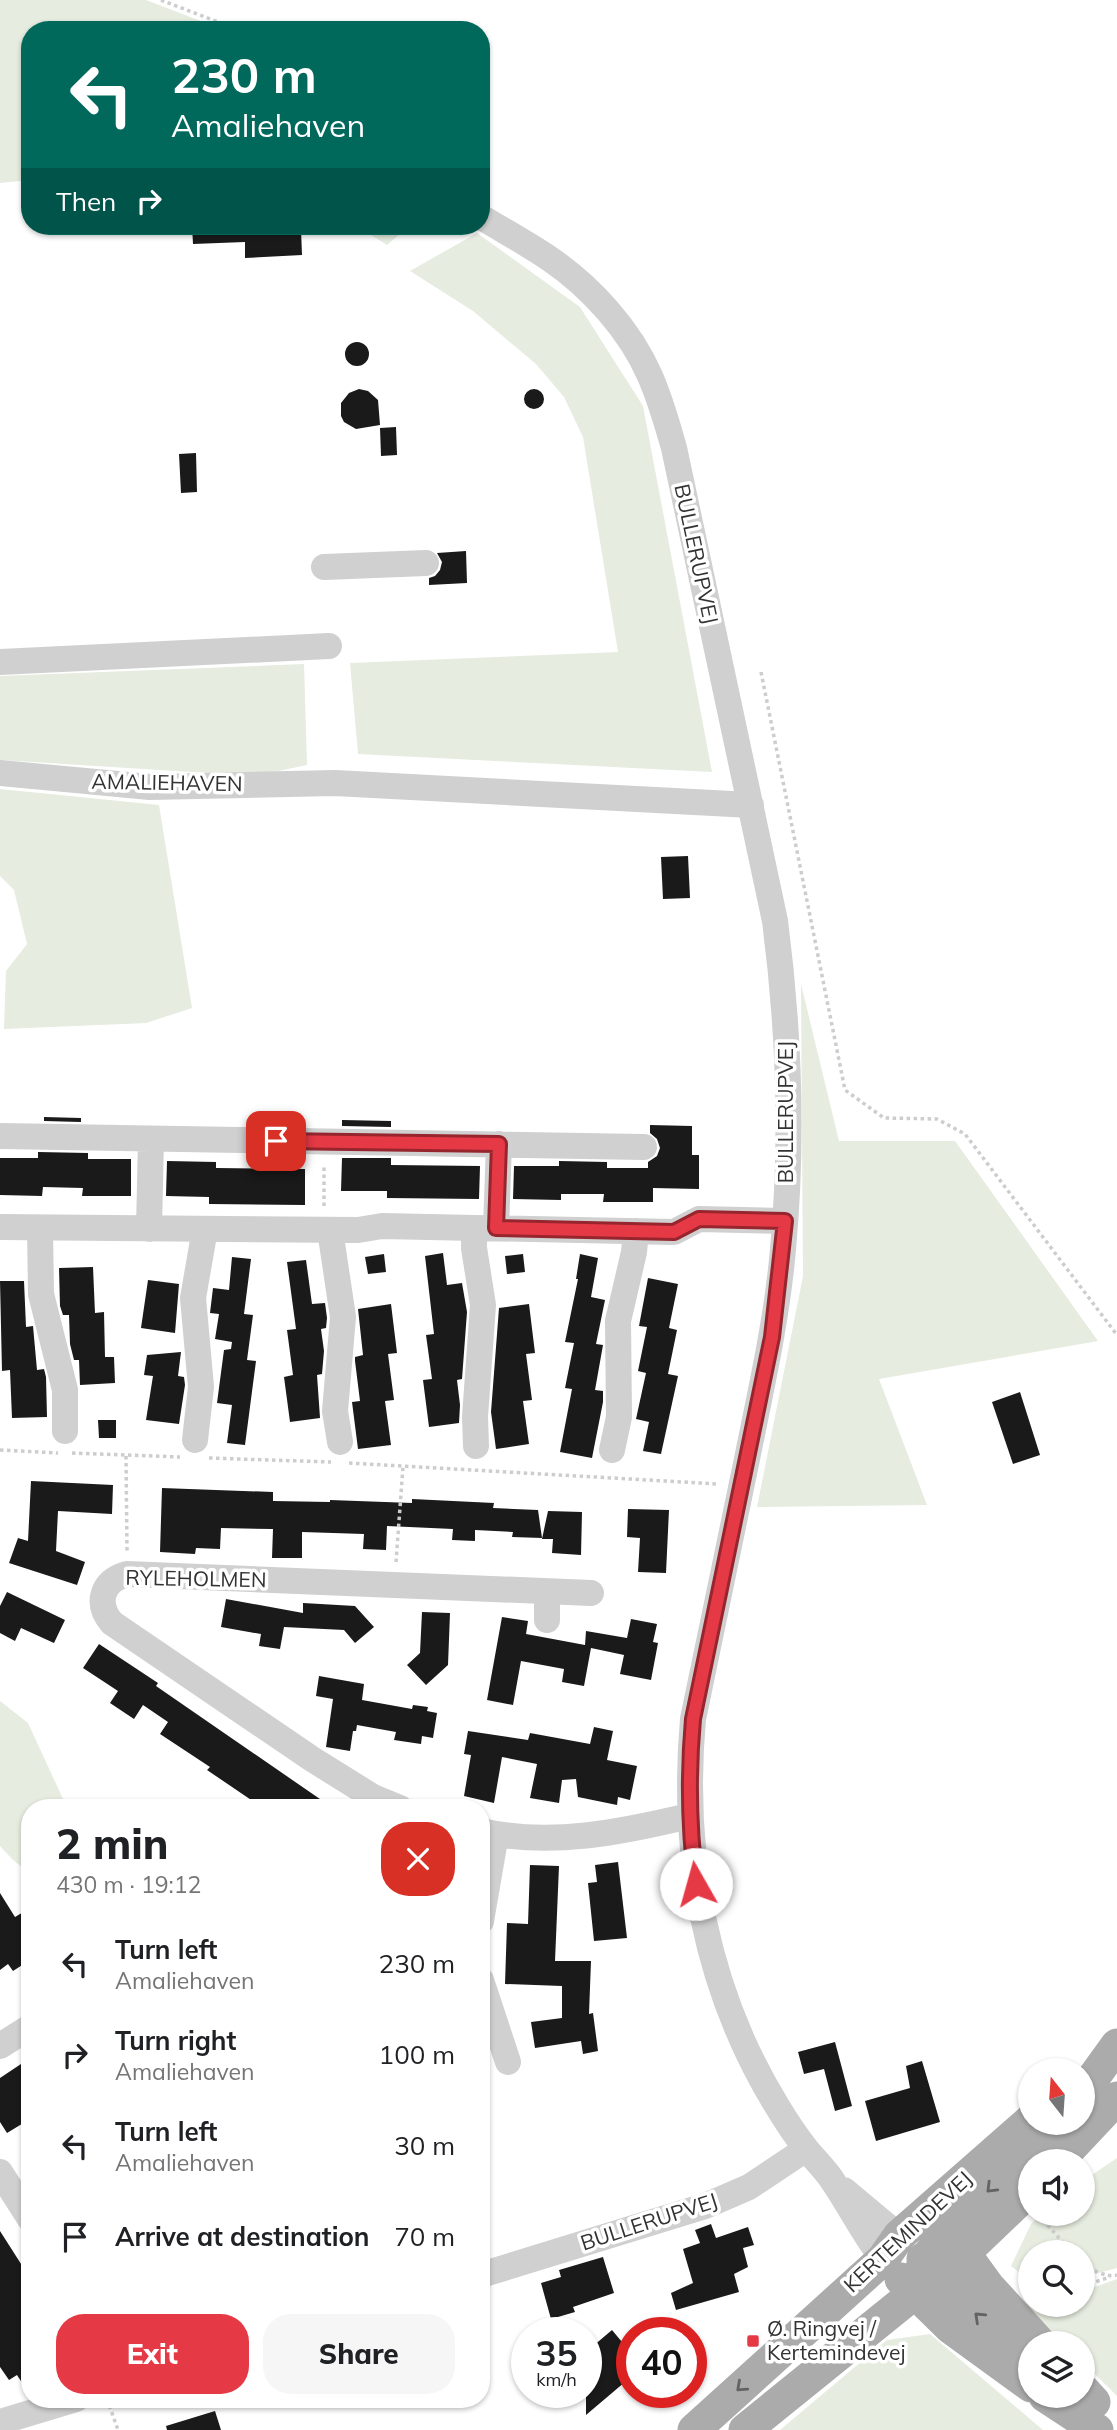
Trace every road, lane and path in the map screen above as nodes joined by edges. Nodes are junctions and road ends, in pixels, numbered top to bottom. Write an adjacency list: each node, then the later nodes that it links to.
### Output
1 (160, 0): 2 (path)
2 (215, 21)
3 (490, 223): 10 (street, BULLERUPVEJ)
4 (426, 563): 5 (street)
5 (324, 567)
6 (329, 646): 7 (street)
7 (0, 657)
8 (761, 672): 24 (path)
9 (0, 773): 10 (street, AMALIEHAVEN)
10 (751, 805): 16 (street, BULLERUPVEJ)
11 (0, 1136): 12 (street)
12 (151, 1139): 13 (street); 20 (street)
13 (325, 1142): 14 (street); 22 (path)
14 (499, 1144): 15 (street); 19 (street)
15 (644, 1147)
16 (785, 1221): 23 (street); 33 (street, BULLERUPVEJ)
17 (0, 1227): 18 (street)
18 (40, 1228): 20 (street); 25 (street)
19 (485, 1228): 22 (street); 23 (street); 27 (street)
20 (149, 1229): 21 (street)
21 (205, 1229): 22 (street); 30 (street)
22 (327, 1230): 26 (street)
23 (636, 1231): 29 (street)
24 (1117, 1335)
25 (65, 1431)
26 (340, 1442)
27 (476, 1446)
28 (0, 1450): 31 (path)
29 (612, 1450)
30 (195, 1452): 31 (path); 32 (path)
31 (126, 1456): 34 (path)
32 (403, 1467): 33 (path); 35 (path)
33 (741, 1485): 40 (street, BULLERUPVEJ)
34 (127, 1574): 35 (street, RYLEHOLMEN); 39 (street, RYLEHOLMEN)
35 (395, 1585): 36 (street, RYLEHOLMEN)
36 (547, 1592): 37 (street, RYLEHOLMEN); 38 (street)
37 (591, 1593)
38 (547, 1620)
39 (378, 1799)
40 (689, 1816): 41 (street); 52 (street, BULLERUPVEJ)
41 (490, 1832)
42 (490, 2031): 46 (street)
43 (21, 2033): 45 (street)
44 (1117, 2044): 47 (main road); 48 (main road)
45 (0, 2046)
46 (508, 2062)
47 (1096, 2062)
48 (1096, 2074)
49 (1117, 2098): 53 (main road)
50 (1018, 2134): 60 (main road, KERTEMINDEVEJ)
51 (1044, 2135): 60 (main road, one-way to 60)
52 (806, 2149): 60 (street, BULLERUPVEJ); 62 (street, BULLERUPVEJ)
53 (1069, 2149)
54 (0, 2172): 56 (street)
55 (1018, 2201): 59 (main road, KERTEMINDEVEJ)
56 (21, 2206)
57 (1048, 2226): 58 (path)
58 (1062, 2240)
59 (964, 2253): 60 (main road, KERTEMINDEVEJ); 65 (main road)
60 (905, 2259): 66 (main road, one-way to 60); 67 (main road); 72 (main road, KERTEMINDEVEJ, one-way to 72); 73 (main road, KERTEMINDEVEJ)
61 (1095, 2270): 63 (path)
62 (490, 2272)
63 (1114, 2276): 64 (path)
64 (1095, 2282)
65 (1029, 2331)
66 (1018, 2353)
67 (1018, 2377)
68 (48, 2408): 70 (street)
69 (110, 2408): 71 (path)
70 (0, 2423)
71 (118, 2430)
72 (694, 2430)
73 (745, 2430)

